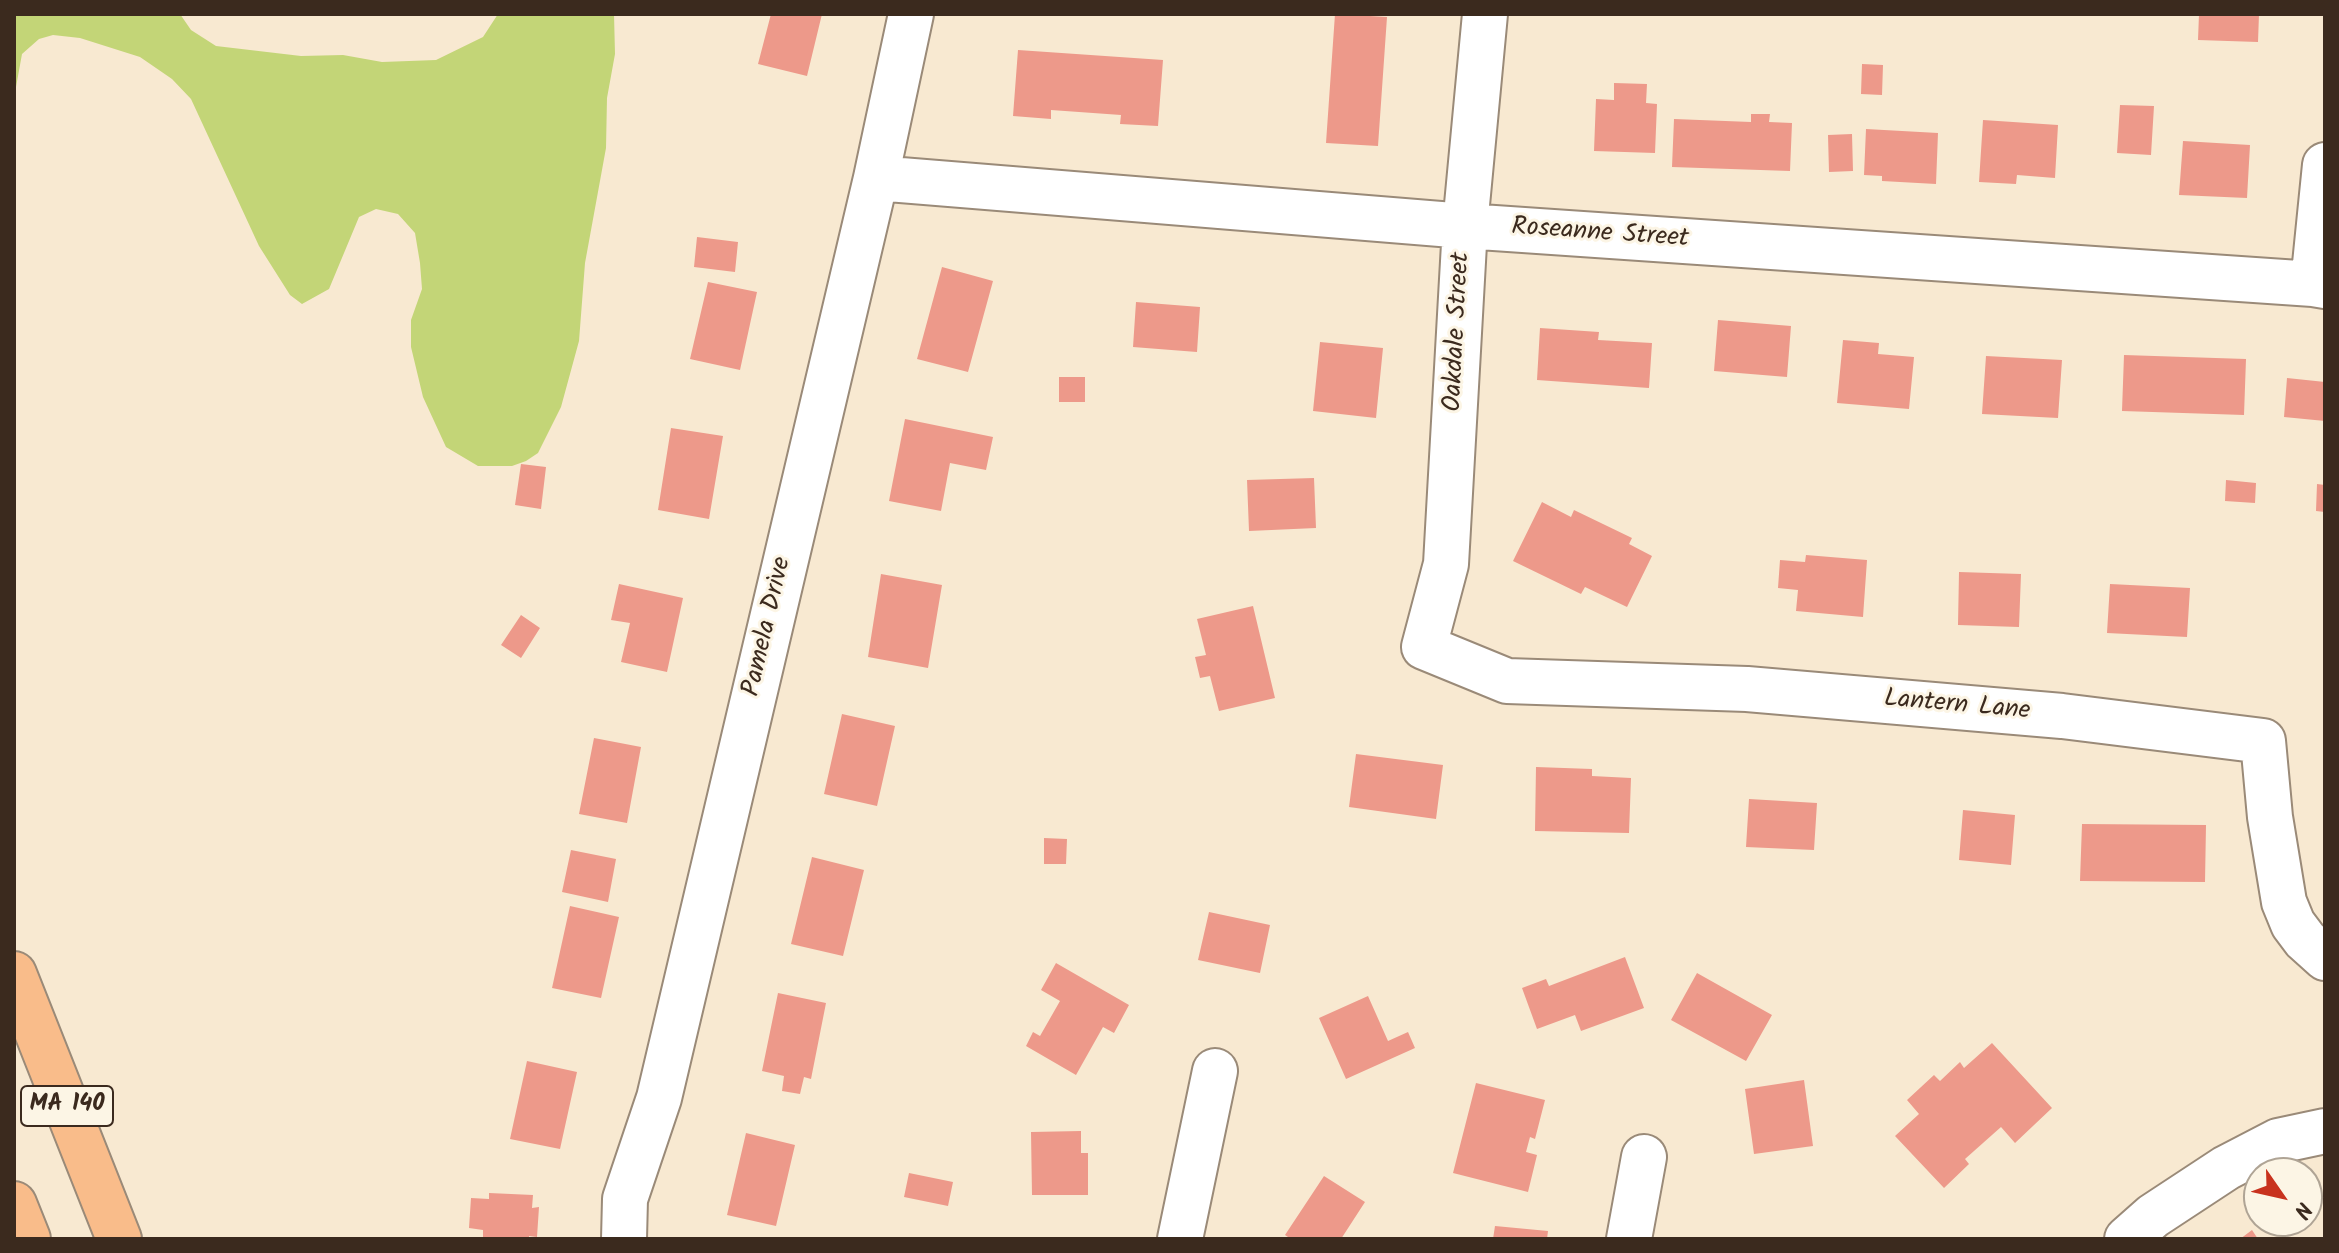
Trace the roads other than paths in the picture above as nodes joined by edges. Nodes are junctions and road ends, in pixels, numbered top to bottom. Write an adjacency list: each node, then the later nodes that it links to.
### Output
1 (911, 14): 4 (street, Pamela Drive)
2 (1485, 14): 5 (street, Oakdale Street)
3 (2325, 165): 6 (street)
4 (876, 178): 5 (street, Roseanne Street); 16 (street, Pamela Drive)
5 (1465, 226): 6 (street, Roseanne Street); 7 (street, Oakdale Street)
6 (2319, 285)
7 (1424, 647): 8 (street, Lantern Lane)
8 (2325, 958)
9 (14, 974): 15 (highway, MA 140)
10 (1215, 1071): 17 (street)
11 (2325, 1131): 19 (street)
12 (1644, 1157): 18 (street)
13 (14, 1204): 14 (highway)
14 (28, 1239)
15 (119, 1239)
16 (624, 1239)
17 (1180, 1239)
18 (1629, 1239)
19 (2127, 1239)

